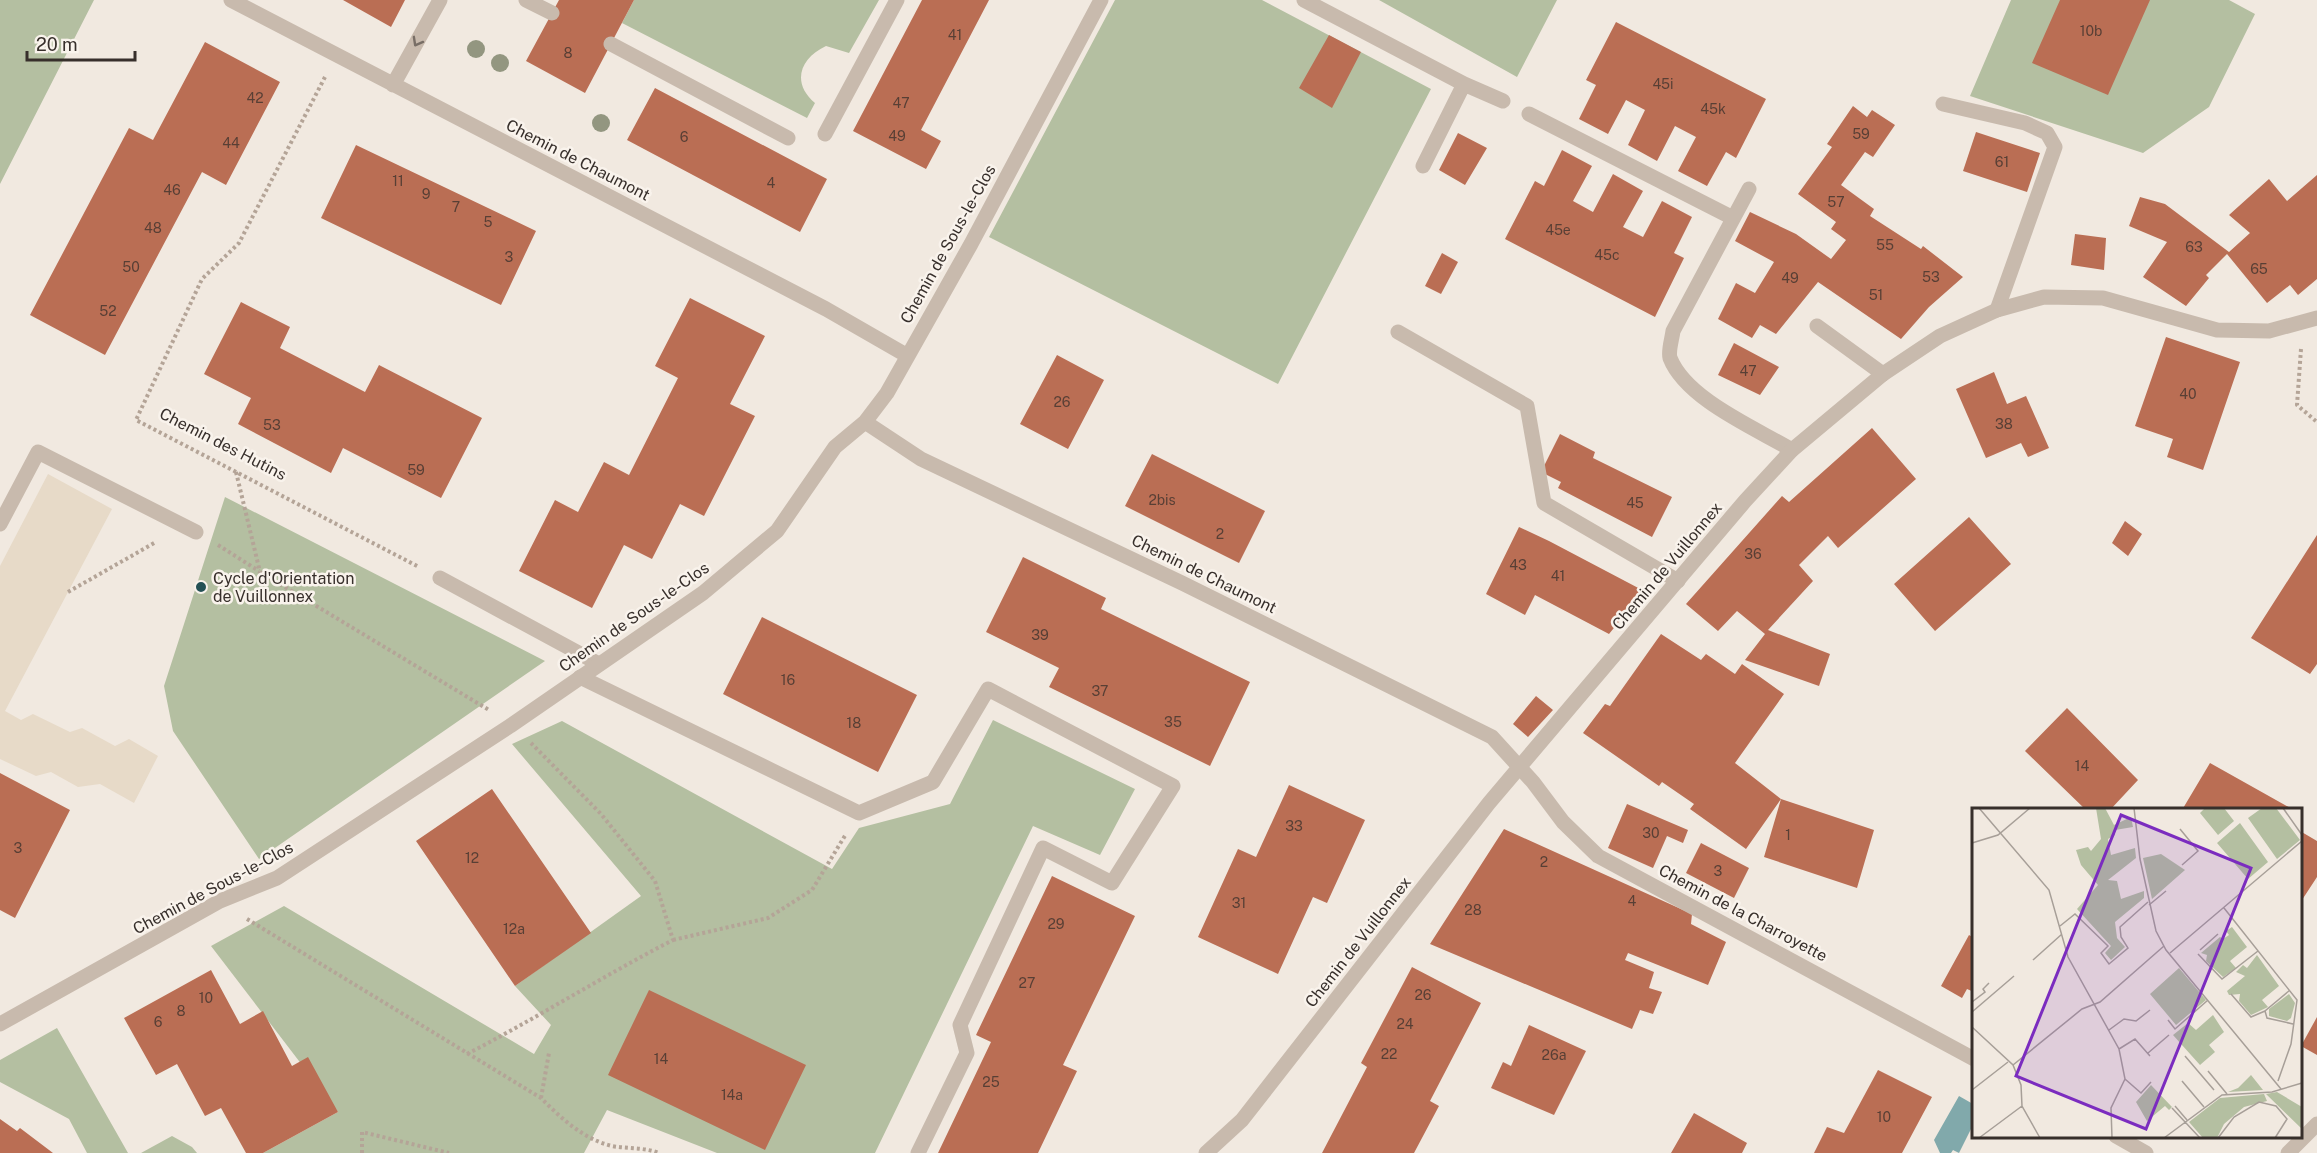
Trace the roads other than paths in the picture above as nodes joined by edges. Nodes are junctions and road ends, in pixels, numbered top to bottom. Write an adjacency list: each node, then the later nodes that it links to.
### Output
1 (231, 0): 10 (street, Chemin de Chaumont)
2 (440, 0): 10 (street, one-way to 10)
3 (526, 0): 7 (street)
4 (897, 0): 14 (street)
5 (1101, 0): 23 (street, Chemin de Sous-le-Clos)
6 (1304, 0): 9 (street)
7 (552, 13)
8 (611, 44): 15 (street)
9 (1464, 84): 11 (street); 16 (street)
10 (393, 85): 23 (street, Chemin de Chaumont)
11 (1503, 101)
12 (1943, 104): 19 (street)
13 (1529, 114): 18 (street)
14 (825, 134)
15 (788, 138)
16 (1423, 166)
17 (1749, 189): 18 (street)
18 (1733, 218): 26 (street)
19 (1997, 310): 20 (street, Chemin de Vuillonnex); 24 (street, Chemin de Vuillonnex)
20 (2317, 318)
21 (1817, 326): 24 (street)
22 (1398, 332): 30 (street)
23 (906, 355): 25 (street, Chemin de Sous-le-Clos)
24 (1883, 374): 26 (street, Chemin de Vuillonnex)
25 (865, 422): 31 (street, Chemin de Sous-le-Clos); 33 (street, Chemin de Chaumont)
26 (1792, 450): 30 (street, Chemin de Vuillonnex)
27 (0, 524): 28 (street)
28 (191, 529)
29 (440, 578): 31 (street)
30 (1678, 581): 33 (street, Chemin de Vuillonnex)
31 (599, 664): 32 (street, Chemin de Sous-le-Clos)
32 (580, 677): 34 (street, Chemin de Sous-le-Clos); 38 (street)
33 (1521, 768): 35 (street, Chemin de la Charroyette); 39 (street, Chemin de Vuillonnex)
34 (0, 1024)
35 (1972, 1058)
36 (2317, 1124): 41 (street)
37 (2118, 1138): 40 (street)
38 (918, 1153)
39 (1206, 1153)
40 (2146, 1153)
41 (2288, 1153)

